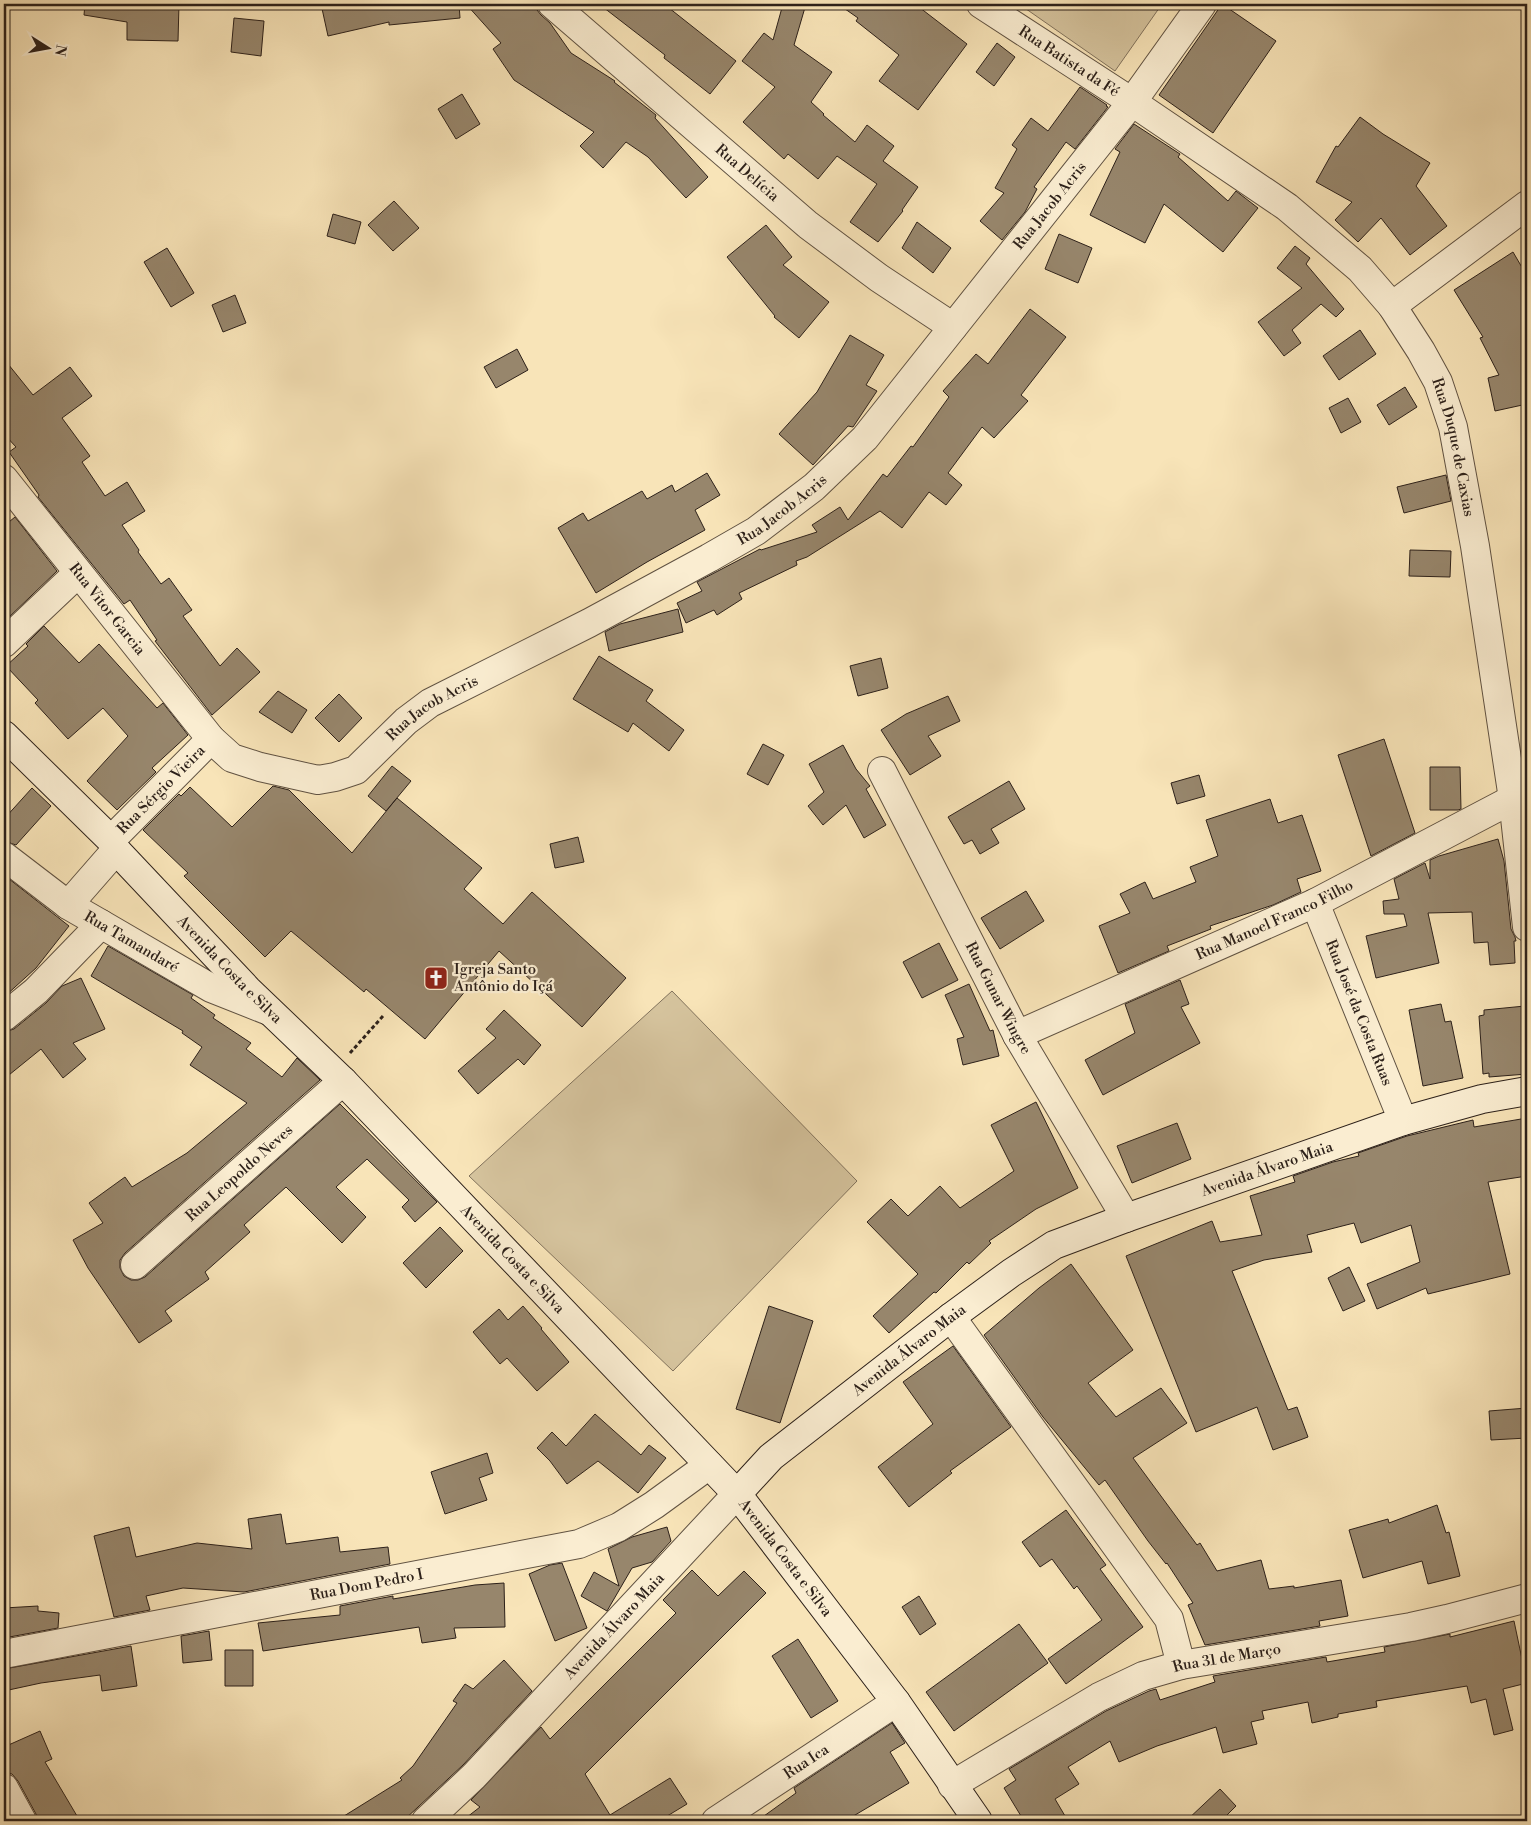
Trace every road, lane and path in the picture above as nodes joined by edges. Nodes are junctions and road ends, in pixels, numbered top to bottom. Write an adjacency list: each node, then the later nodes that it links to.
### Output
1 (552, 4): 7 (street, Rua Delícia)
2 (981, 4): 4 (street, Rua Batista da Fé)
3 (1202, 4): 4 (street, Rua Jacob Acris)
4 (1132, 102): 6 (street, Rua Duque de Caxias); 7 (street, Rua Jacob Acris)
5 (1527, 206): 6 (street)
6 (1392, 306): 14 (street, Rua Duque de Caxias)
7 (953, 327): 12 (street, Rua Jacob Acris)
8 (4, 479): 9 (street, Rua Vitor Garcia)
9 (78, 573): 10 (street); 12 (street, Rua Vitor Garcia)
10 (4, 643)
11 (4, 735): 15 (street, Avenida Costa e Silva)
12 (211, 739): 15 (street, Rua Sérgio Vieira)
13 (882, 771): 24 (street, Rua Gunar Wingre)
14 (1520, 796): 17 (street, Rua Manoel Franco Filho); 20 (street, Rua Duque de Caxias)
15 (113, 845): 18 (street, Rua Sérgio Vieira); 21 (street, Avenida Costa e Silva)
16 (4, 856): 18 (street, Rua Tamandaré)
17 (1315, 903): 24 (street, Rua Manoel Franco Filho); 27 (street, Rua José da Costa Ruas)
18 (68, 905): 19 (street, Rua Tamandaré)
19 (101, 924): 21 (street, Rua Tamandaré); 23 (street)
20 (1527, 927)
21 (269, 1011): 25 (street, Avenida Costa e Silva)
22 (384, 1016): 25 (path)
23 (4, 1017)
24 (1018, 1035): 28 (street, Rua Gunar Wingre)
25 (338, 1077): 29 (street, Rua Leopoldo Neves); 31 (street, Avenida Costa e Silva)
26 (1527, 1091): 27 (street, Avenida Álvaro Maia)
27 (1403, 1121): 28 (street, Avenida Álvaro Maia)
28 (1126, 1218): 30 (street, Avenida Álvaro Maia)
29 (135, 1265)
30 (951, 1317): 32 (street, Avenida Álvaro Maia); 35 (street)
31 (708, 1465): 32 (street, Avenida Costa e Silva); 34 (street, Rua Dom Pedro I)
32 (737, 1494): 36 (street, Avenida Costa e Silva); 40 (street, Avenida Álvaro Maia)
33 (1527, 1598): 35 (street, Rua 31 de Março)
34 (4, 1654)
35 (1181, 1665): 37 (street, Rua 31 de Março)
36 (896, 1702): 37 (street, Avenida Costa e Silva); 41 (street, Rua Ica)
37 (952, 1785): 42 (street, Avenida Costa e Silva)
38 (4, 1788): 39 (street)
39 (22, 1821)
40 (426, 1821)
41 (716, 1821)
42 (978, 1821)

